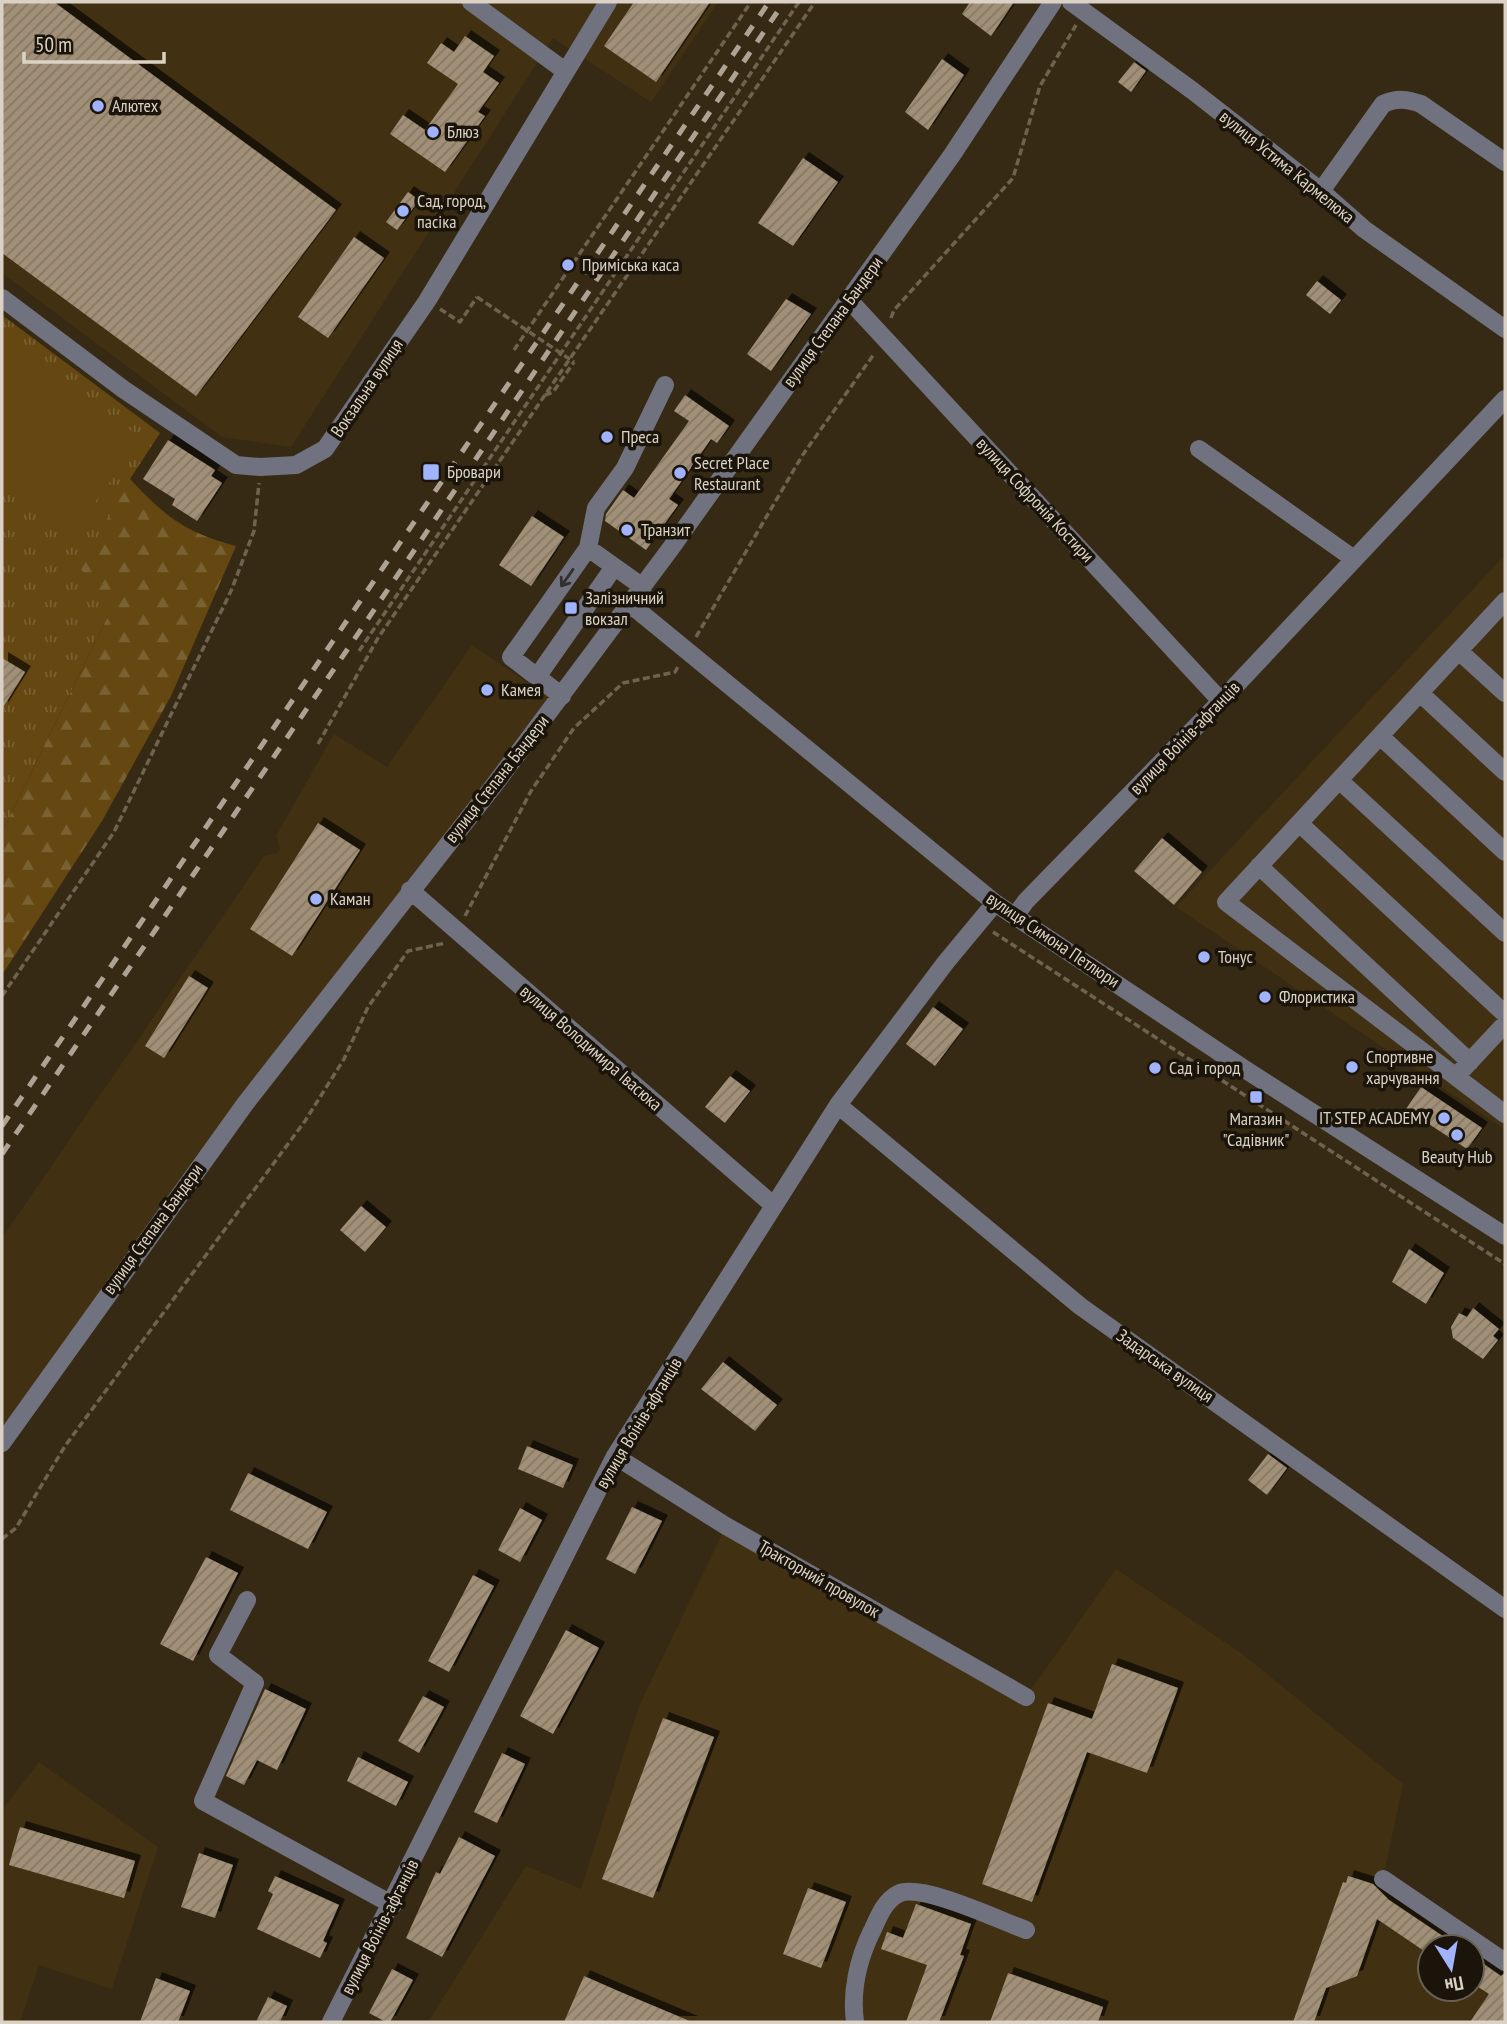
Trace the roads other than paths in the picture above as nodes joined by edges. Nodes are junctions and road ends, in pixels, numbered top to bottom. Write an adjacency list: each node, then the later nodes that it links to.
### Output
1 (471, 2): 5 (street)
2 (608, 2): 5 (street, Вокзальна вулиця)
3 (1053, 2): 9 (street, вулиця Степана Бандери)
4 (1076, 8): 7 (street, вулиця Устима Кармелюка)
5 (565, 71): 8 (street, Вокзальна вулиця)
6 (1505, 162): 7 (street)
7 (1321, 191): 10 (street, вулиця Устима Кармелюка)
8 (2, 298)
9 (849, 300): 17 (street, вулиця Степана Бандери); 25 (street, вулиця Софронія Костири)
10 (1505, 329)
11 (665, 385): 14 (street)
12 (1505, 399): 15 (street, вулиця Воїнів-афганців)
13 (1199, 449): 15 (street)
14 (588, 548): 16 (street); 21 (street, one-way to 21)
15 (1354, 559): 25 (street, вулиця Воїнів-афганців)
16 (614, 567): 17 (street); 21 (street)
17 (643, 587): 18 (street, вулиця Степана Бандери)
18 (630, 604): 24 (street, вулиця Степана Бандери); 33 (street, вулиця Симона Петлюри)
19 (1503, 607): 20 (street)
20 (1459, 651): 22 (street); 23 (street)
21 (537, 677): 24 (street)
22 (1420, 693): 26 (street); 27 (street)
23 (1505, 694)
24 (562, 695): 32 (street, вулиця Степана Бандери)
25 (1221, 701): 34 (street, вулиця Воїнів-афганців)
26 (1380, 736): 28 (street); 30 (street)
27 (1505, 772)
28 (1339, 780): 29 (street); 35 (street)
29 (1299, 823): 31 (street); 36 (street)
30 (1505, 852)
31 (1259, 866): 38 (street); 39 (street)
32 (410, 890): 42 (street, вулиця Володимира Івасюка); 44 (street, вулиця Степана Бандери)
33 (995, 903): 34 (street, вулиця Симона Петлюри); 40 (street, вулиця Воїнів-афганців)
34 (1015, 916): 43 (street, вулиця Симона Петлюри)
35 (1505, 933)
36 (1505, 1014)
37 (1505, 1024): 38 (street)
38 (1470, 1062): 39 (street)
39 (1456, 1077): 41 (street)
40 (838, 1105): 42 (street, вулиця Воїнів-афганців); 47 (street, Задарська вулиця)
41 (1505, 1114)
42 (773, 1205): 45 (street, вулиця Воїнів-афганців)
43 (1504, 1232)
44 (2, 1443)
45 (615, 1456): 48 (street, Тракторний провулок); 50 (street, вулиця Воїнів-афганців)
46 (247, 1600): 50 (street)
47 (1505, 1609)
48 (1026, 1697)
49 (1383, 1879): 52 (street)
50 (393, 1905): 53 (street, вулиця Воїнів-афганців)
51 (1026, 1930): 54 (street)
52 (1505, 1962)
53 (331, 2022)
54 (855, 2022)

